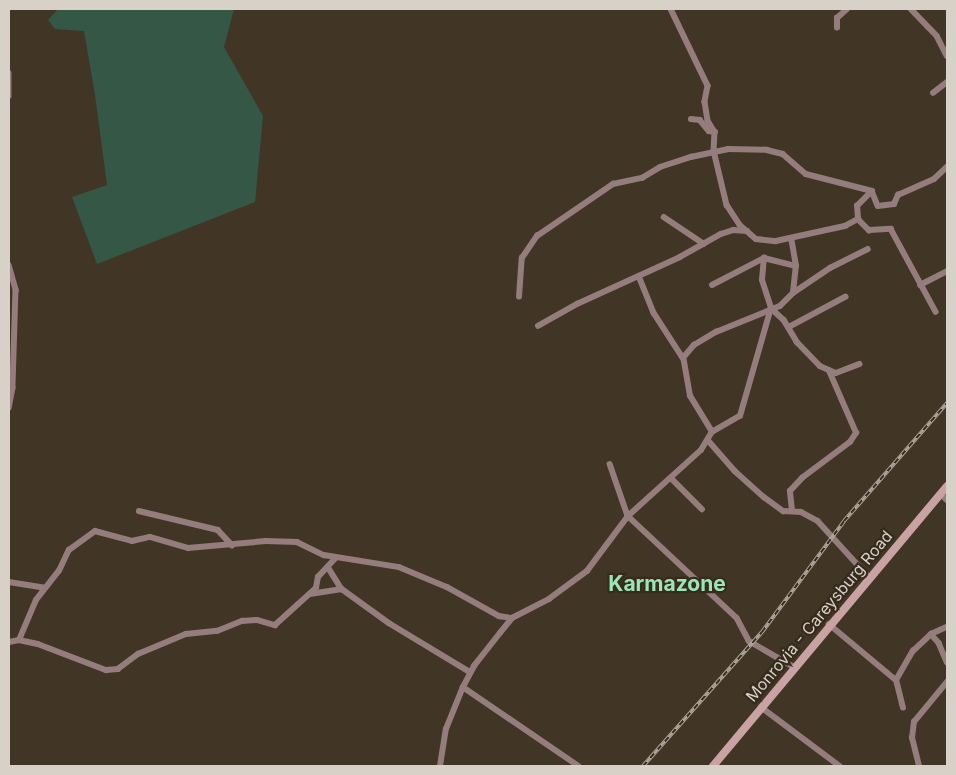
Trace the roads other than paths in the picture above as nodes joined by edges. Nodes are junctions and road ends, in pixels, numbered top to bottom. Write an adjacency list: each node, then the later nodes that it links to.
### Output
1 (671, 9): 11 (street)
2 (847, 9): 4 (street)
3 (911, 9): 5 (street)
4 (837, 28)
5 (947, 56)
6 (9, 73): 9 (street)
7 (947, 82): 8 (street)
8 (934, 93)
9 (9, 96)
10 (691, 119): 11 (street)
11 (714, 132): 12 (street)
12 (714, 151): 14 (street); 17 (street); 30 (street)
13 (947, 168): 14 (street)
14 (872, 191): 16 (street)
15 (664, 217): 19 (street)
16 (858, 219): 18 (street); 26 (street)
17 (747, 231): 18 (street); 19 (street)
18 (791, 238): 23 (street)
19 (704, 244): 25 (street)
20 (868, 249): 28 (street)
21 (764, 258): 23 (street); 27 (street); 31 (street)
22 (9, 265): 38 (street)
23 (796, 266): 28 (street)
24 (947, 271): 26 (street)
25 (639, 276): 33 (street); 35 (street)
26 (920, 284): 32 (street)
27 (712, 286)
28 (793, 293): 31 (street)
29 (846, 297): 34 (street)
30 (519, 298)
31 (771, 308): 34 (street); 35 (street); 39 (street)
32 (936, 312)
33 (538, 326)
34 (789, 327): 37 (street)
35 (683, 358): 39 (street)
36 (859, 364): 37 (street)
37 (829, 371): 48 (street)
38 (9, 408)
39 (712, 432): 40 (street)
40 (708, 440): 42 (street); 48 (street)
41 (610, 464): 49 (street)
42 (671, 478): 46 (street); 49 (street)
43 (947, 486): 44 (main road, Monrovia - Careysburg Road)
44 (941, 494): 45 (street); 53 (main road, Monrovia - Careysburg Road)
45 (947, 500)
46 (702, 509)
47 (139, 511): 50 (street)
48 (792, 511): 53 (street)
49 (628, 516): 58 (street); 65 (street)
50 (232, 545): 51 (street); 55 (street)
51 (336, 558): 52 (street); 58 (street)
52 (328, 567): 56 (street); 57 (street)
53 (869, 577): 59 (main road, Monrovia - Careysburg Road)
54 (9, 582): 55 (street)
55 (45, 588): 62 (street)
56 (342, 588): 57 (street); 66 (street)
57 (310, 594): 62 (street)
58 (512, 618): 66 (street)
59 (829, 624): 65 (main road, Monrovia - Careysburg Road); 67 (street)
60 (947, 627): 61 (street)
61 (931, 634): 64 (street); 67 (street)
62 (19, 640): 63 (street)
63 (9, 642)
64 (947, 662)
65 (794, 667): 70 (main road, Monrovia - Careysburg Road)
66 (470, 672): 69 (street)
67 (896, 680): 71 (street)
68 (947, 682): 76 (street)
69 (463, 687): 72 (street); 73 (street)
70 (761, 707): 74 (main road, Monrovia - Careysburg Road); 75 (street)
71 (903, 708)
72 (440, 766)
73 (579, 766)
74 (714, 766)
75 (840, 766)
76 (919, 766)

